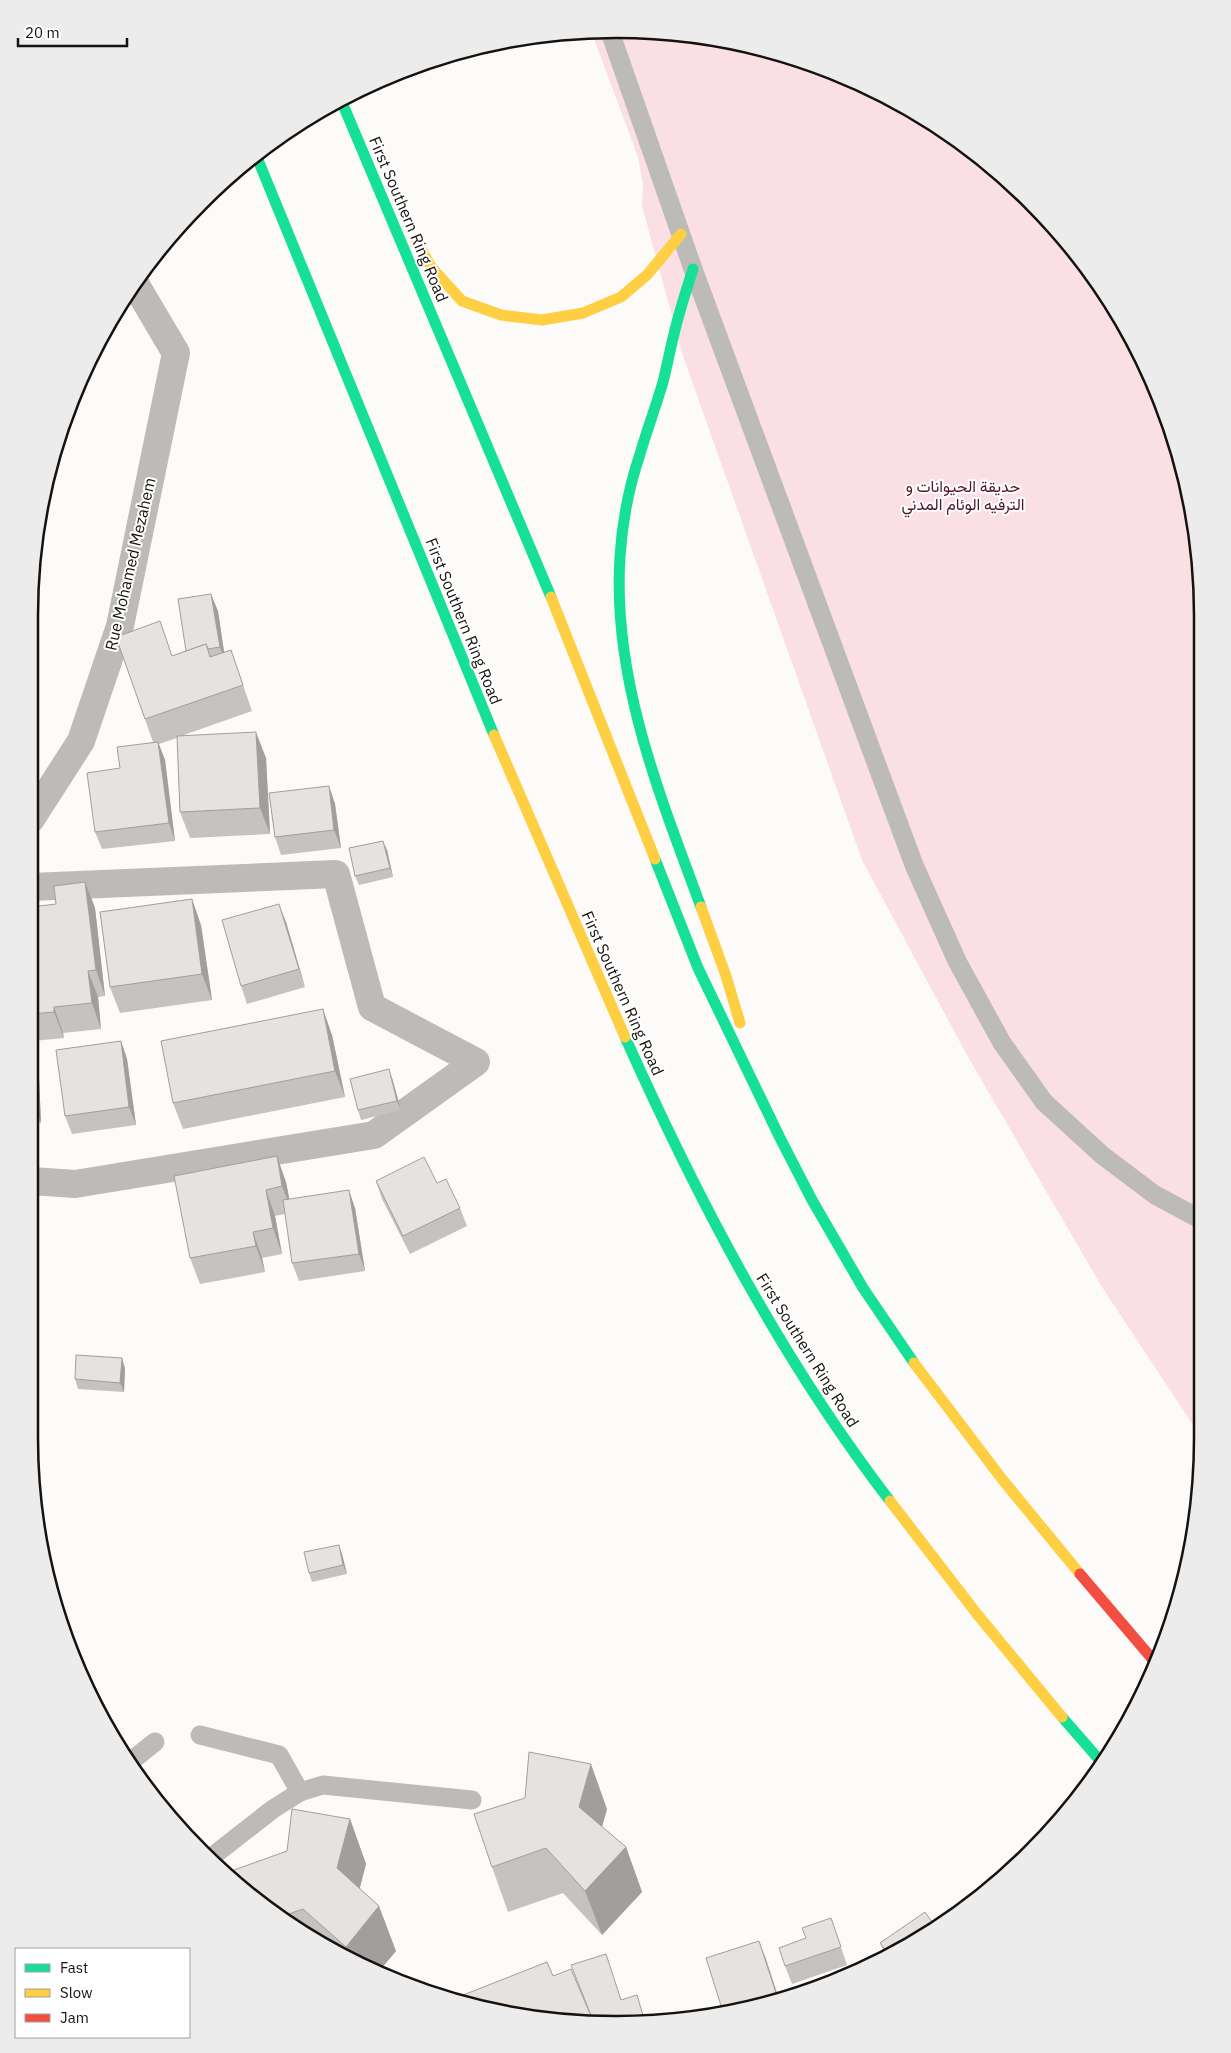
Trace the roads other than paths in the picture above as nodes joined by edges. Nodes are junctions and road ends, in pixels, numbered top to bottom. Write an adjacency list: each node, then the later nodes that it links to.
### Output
1 (612, 38): 5 (lane)
2 (344, 106): 3 (highway, First Southern Ring Road)
3 (353, 128): 5 (highway); 10 (highway, First Southern Ring Road)
4 (259, 161): 16 (highway, First Southern Ring Road)
5 (681, 234): 6 (lane)
6 (693, 269): 10 (highway); 12 (lane)
7 (138, 289): 8 (street, Rue Mohamed Mezahem)
8 (38, 808)
9 (38, 887): 11 (street)
10 (756, 1085): 13 (highway, First Southern Ring Road)
11 (38, 1181)
12 (1194, 1216)
13 (1151, 1657)
14 (200, 1735): 18 (lane)
15 (155, 1742): 17 (lane)
16 (1097, 1757)
17 (135, 1758)
18 (300, 1792): 19 (lane); 20 (lane)
19 (472, 1800)
20 (216, 1854)

